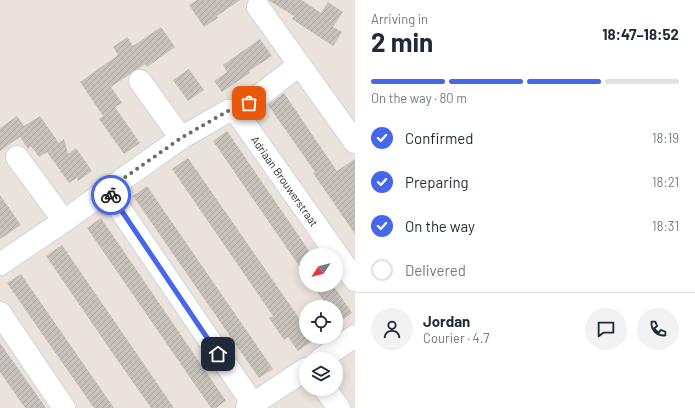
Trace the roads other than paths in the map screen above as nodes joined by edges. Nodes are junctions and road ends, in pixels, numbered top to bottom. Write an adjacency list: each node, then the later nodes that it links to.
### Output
1 (258, 7): 2 (street)
2 (300, 65): 4 (street); 6 (street)
3 (140, 81): 5 (street)
4 (237, 113): 5 (street); 11 (street, Adriaan Brouwerstraat)
5 (181, 138): 8 (street)
6 (355, 142)
7 (17, 157): 9 (street)
8 (107, 190): 9 (street); 17 (street)
9 (64, 221): 10 (street)
10 (0, 264)
11 (355, 280)
12 (0, 313): 18 (street)
13 (355, 336): 14 (street)
14 (331, 352)
15 (299, 374): 17 (street)
16 (331, 396): 19 (street)
17 (250, 406)
18 (64, 408)
19 (339, 408)

